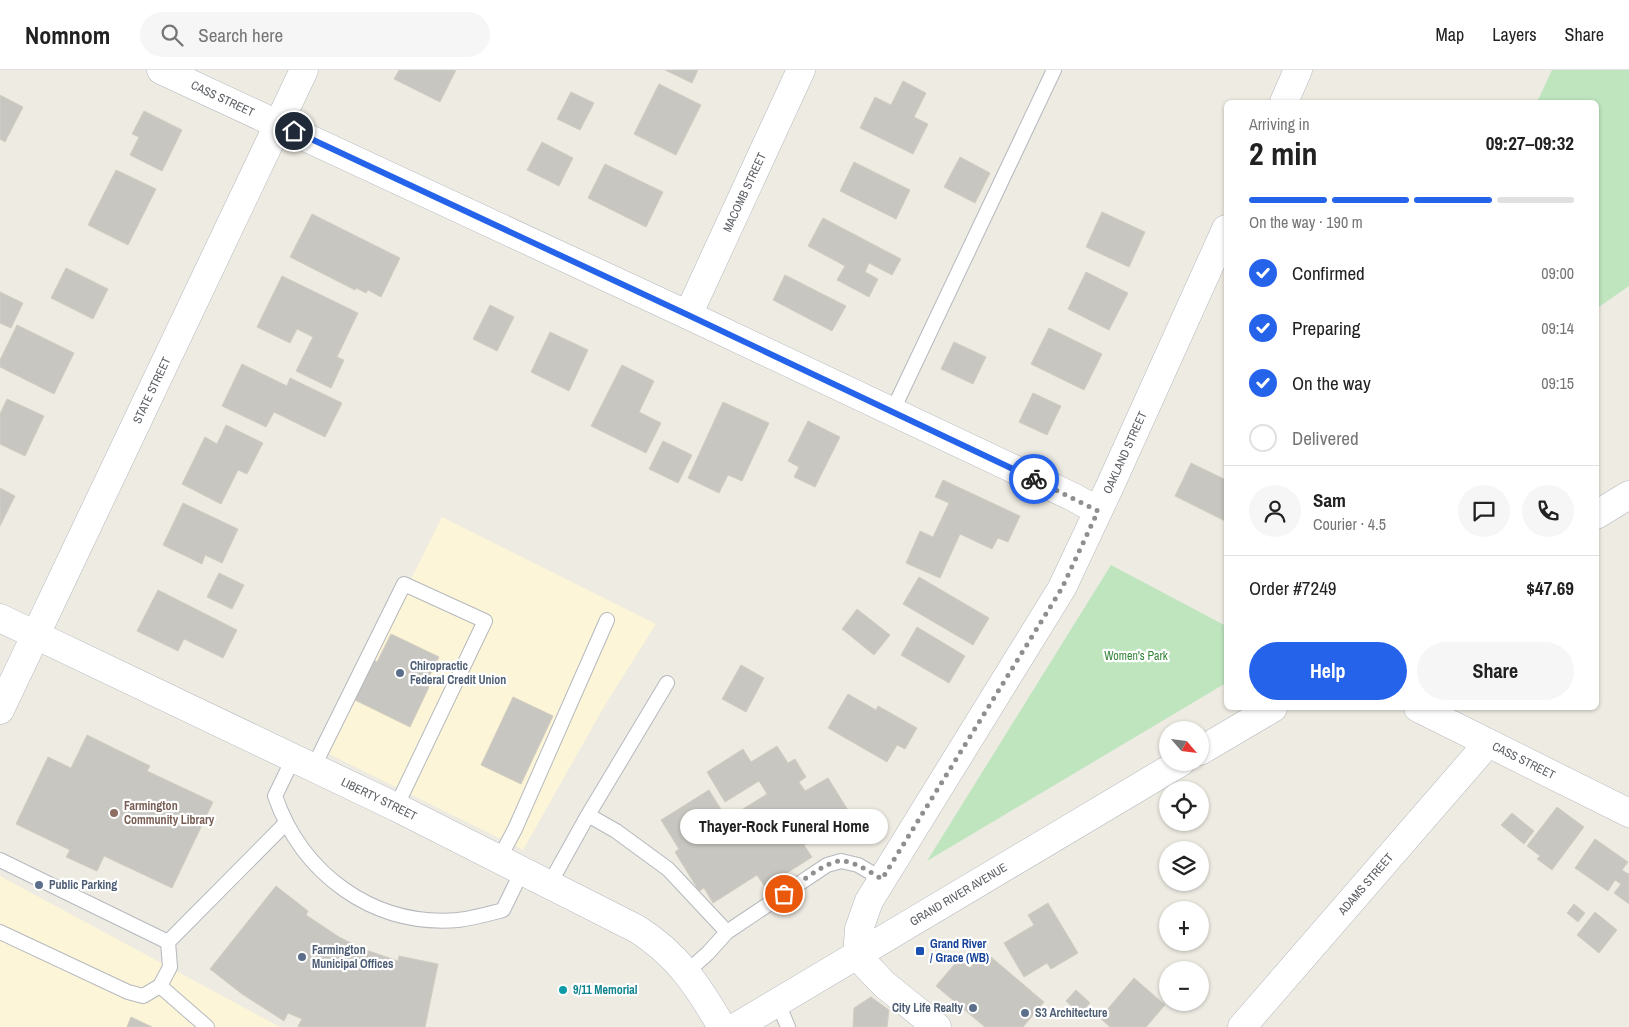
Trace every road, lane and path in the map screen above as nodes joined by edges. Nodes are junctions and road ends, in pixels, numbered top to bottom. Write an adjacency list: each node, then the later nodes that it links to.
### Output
1 (162, 70): 7 (street, CASS STREET)
2 (304, 70): 7 (street, STATE STREET)
3 (801, 70): 9 (street, MACOMB STREET)
4 (1054, 70): 10 (lane)
5 (1298, 70): 6 (street)
6 (1285, 100)
7 (279, 124): 9 (street, CASS STREET); 16 (street, STATE STREET)
8 (1224, 233): 12 (street, OAKLAND STREET)
9 (688, 315): 10 (street, CASS STREET)
10 (892, 412): 12 (street, CASS STREET)
11 (1629, 495): 13 (street)
12 (1098, 511): 32 (street, OAKLAND STREET)
13 (1599, 513)
14 (0, 618): 16 (street, LIBERTY STREET)
15 (607, 620): 29 (lane)
16 (35, 636): 18 (street, STATE STREET); 23 (street, LIBERTY STREET)
17 (667, 684): 27 (lane)
18 (0, 710)
19 (1270, 710): 22 (street)
20 (1422, 710): 21 (street, CASS STREET)
21 (1488, 742): 26 (street, CASS STREET); 45 (street, ADAMS STREET)
22 (1209, 746)
23 (303, 763): 25 (street, LIBERTY STREET); 25 (lane); 28 (lane)
24 (1166, 771): 37 (street, GRAND RIVER AVENUE)
25 (396, 808): 29 (street, LIBERTY STREET)
26 (1629, 813)
27 (588, 815): 33 (lane); 35 (lane)
28 (286, 823): 31 (lane); 36 (lane)
29 (499, 859): 31 (street, LIBERTY STREET)
30 (0, 860): 36 (lane)
31 (522, 871): 33 (street, LIBERTY STREET)
32 (882, 879): 35 (lane); 37 (street, OAKLAND STREET)
33 (549, 885): 38 (street, LIBERTY STREET)
34 (0, 932): 39 (lane)
35 (727, 932): 38 (lane)
36 (168, 942): 39 (lane)
37 (857, 956): 40 (street, GRAND RIVER AVENUE); 44 (street)
38 (687, 972): 42 (street, LIBERTY STREET)
39 (160, 986): 41 (lane)
40 (783, 1015): 43 (street, GRAND RIVER AVENUE)
41 (207, 1027)
42 (722, 1027)
43 (736, 1027)
44 (937, 1027)
45 (1242, 1027)

